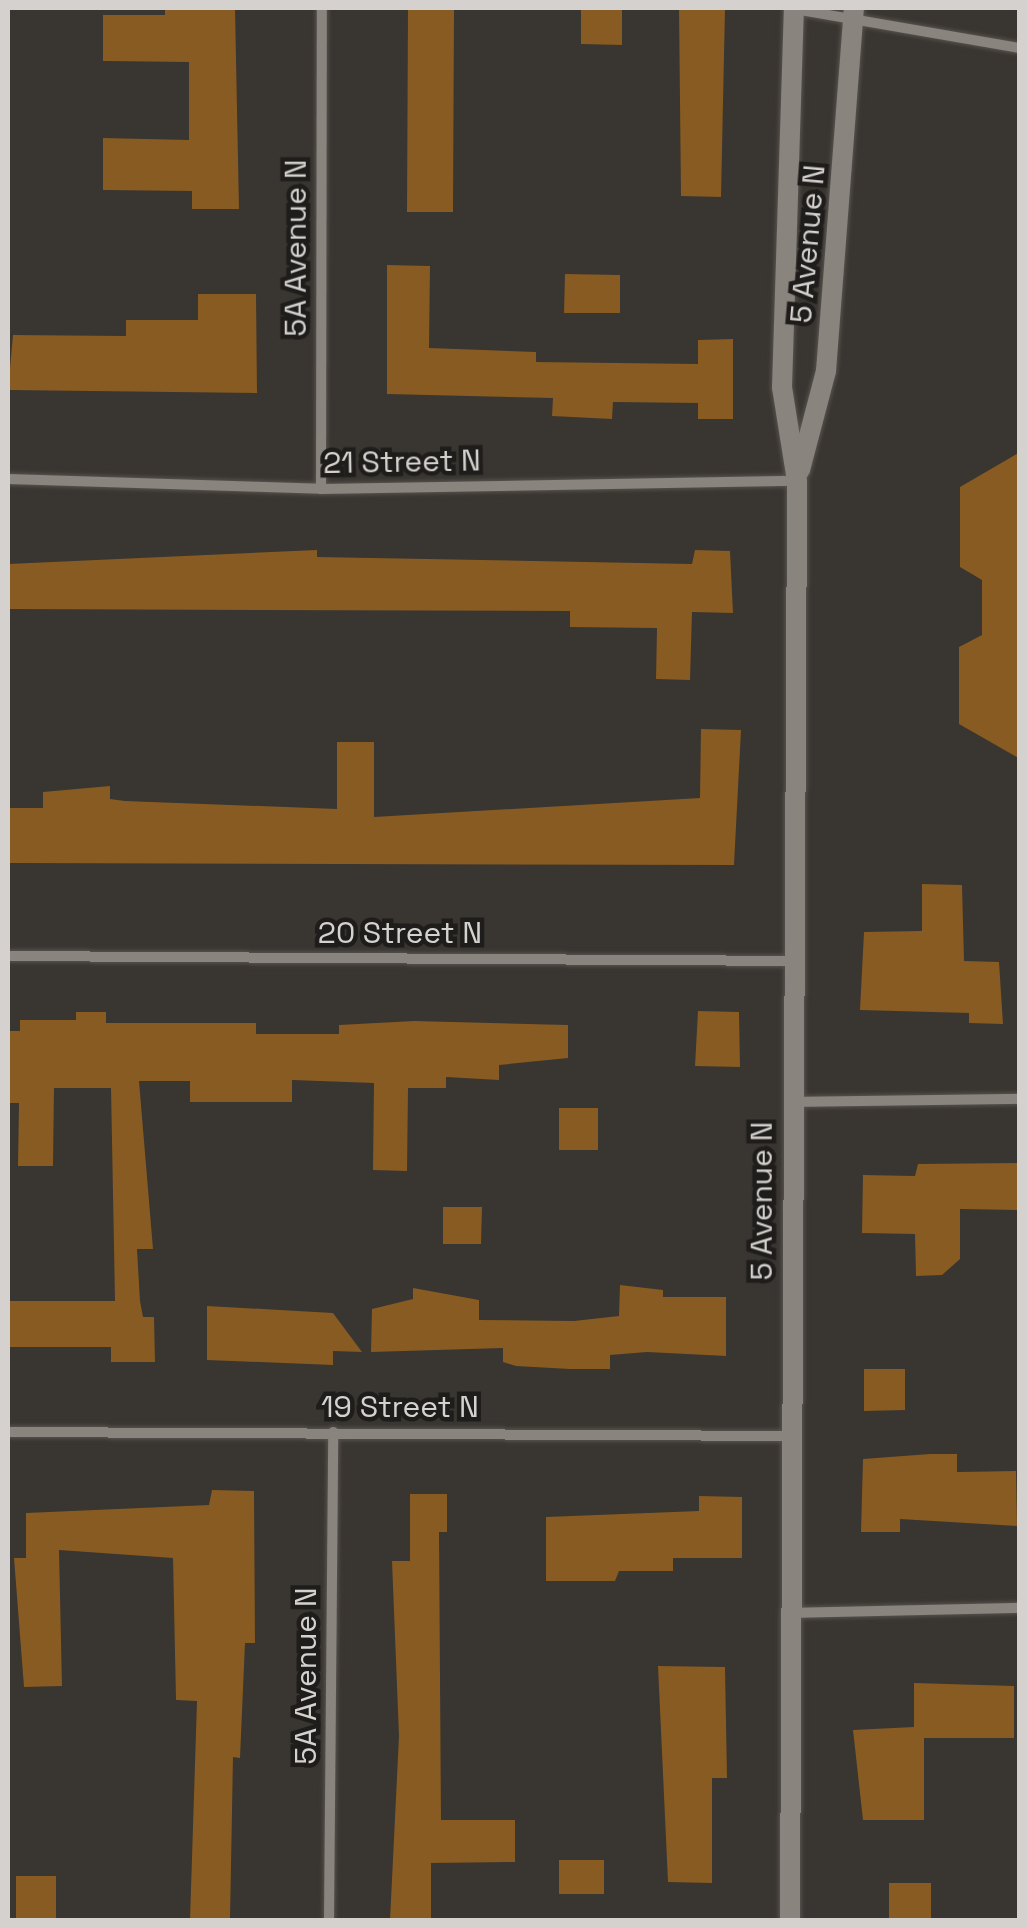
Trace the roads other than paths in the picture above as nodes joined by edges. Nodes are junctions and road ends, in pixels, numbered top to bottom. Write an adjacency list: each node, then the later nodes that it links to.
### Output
1 (322, 8): 7 (street, 5A Avenue N)
2 (794, 8): 3 (street); 6 (main road, 5 Avenue N)
3 (854, 12): 4 (street); 6 (main road, 5 Avenue N)
4 (1020, 48)
5 (8, 480): 7 (street, 21 Street N)
6 (797, 481): 7 (street, 21 Street N); 9 (main road, 5 Avenue N)
7 (321, 489)
8 (8, 956): 9 (street, 20 Street N)
9 (793, 960): 11 (main road, 5 Avenue N)
10 (1020, 1099): 11 (street)
11 (792, 1102): 14 (main road, 5 Avenue N)
12 (8, 1432): 13 (street, 19 Street N)
13 (333, 1432): 14 (street, 19 Street N); 17 (street, 5A Avenue N)
14 (792, 1436): 16 (main road, 5 Avenue N)
15 (1020, 1608): 16 (street)
16 (791, 1613): 18 (main road, 5 Avenue N)
17 (329, 1920)
18 (790, 1920)

